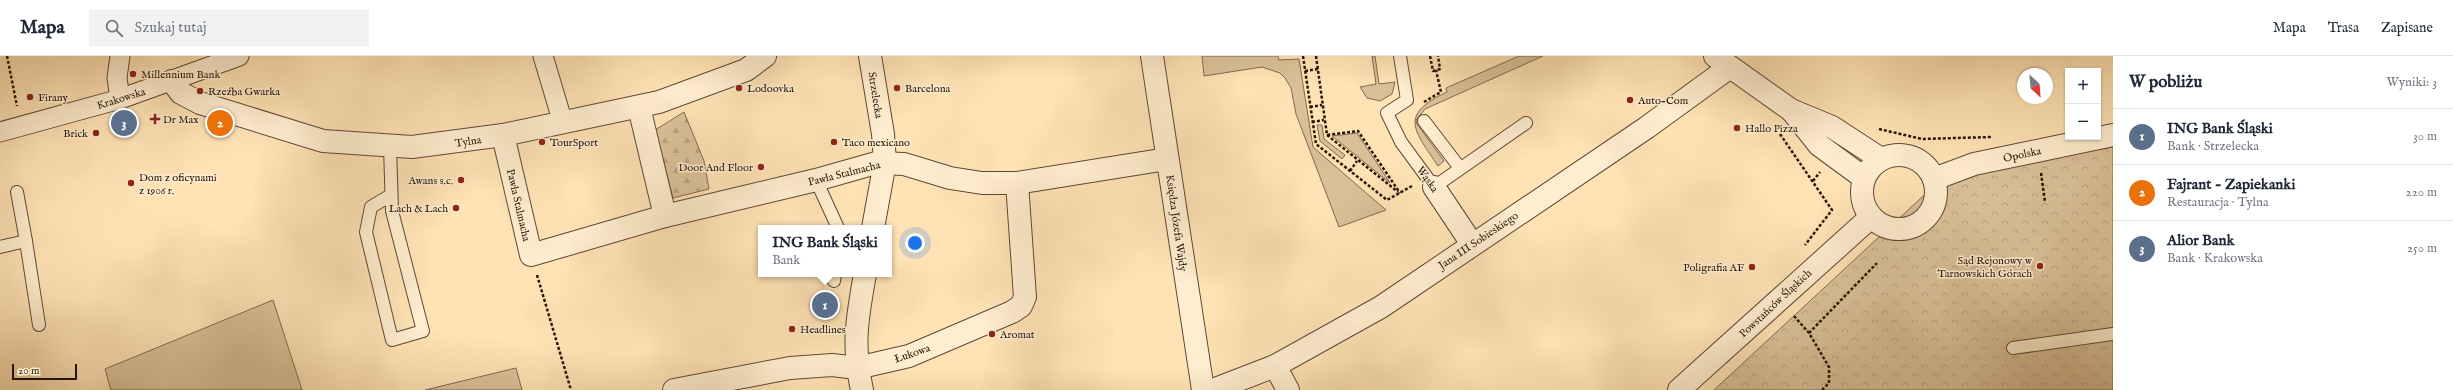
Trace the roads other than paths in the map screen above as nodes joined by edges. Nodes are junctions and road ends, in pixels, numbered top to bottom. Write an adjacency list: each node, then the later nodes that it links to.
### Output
1 (120, 56): 10 (street)
2 (239, 56): 9 (street, Krakowska)
3 (543, 56): 14 (street)
4 (765, 56): 11 (street, Tylna)
5 (870, 56): 22 (street, Strzelecka)
6 (1152, 56): 20 (street, Księdza Józefa Wajdy)
7 (1400, 56): 28 (lane, Wąska)
8 (1723, 62): 12 (street); 36 (street, Jana III Sobieskiego)
9 (172, 81): 10 (street, Krakowska); 19 (street, Tylna)
10 (120, 99): 16 (street, Krakowska)
11 (639, 107): 14 (street, Tylna); 31 (street)
12 (1792, 110): 21 (street); 24 (street)
13 (1424, 121): 23 (lane)
14 (563, 123): 17 (street, Tylna)
15 (1526, 123): 23 (lane)
16 (0, 132)
17 (504, 135): 19 (street, Tylna); 31 (street, Pawła Stalmacha)
18 (2113, 135): 25 (street, Opolska)
19 (390, 146): 30 (lane)
20 (1167, 159): 27 (street, Pawła Stalmacha); 47 (street, Księdza Józefa Wajdy)
21 (1881, 159): 24 (street); 25 (street)
22 (885, 162): 26 (street, Pawła Stalmacha); 27 (street, Pawła Stalmacha); 34 (street, Strzelecka)
23 (1460, 168): 28 (lane)
24 (1864, 178): 32 (street)
25 (1934, 179): 32 (street)
26 (816, 180): 31 (street, Pawła Stalmacha); 33 (lane)
27 (1017, 183): 43 (street, Łukowa)
28 (1423, 186): 36 (street, Wąska)
29 (17, 192): 35 (lane)
30 (391, 195): 30 (lane)
31 (665, 216)
32 (1870, 217): 44 (street, Powstańców Śląskich)
33 (837, 225)
34 (874, 225)
35 (26, 241): 37 (lane); 39 (lane)
36 (1472, 244): 42 (street, Jana III Sobieskiego)
37 (0, 247)
38 (864, 277): 43 (street)
39 (39, 325)
40 (2113, 334): 41 (lane)
41 (2013, 348)
42 (1276, 366): 48 (street, Jana III Sobieskiego); 49 (street)
43 (857, 368): 45 (street, Łukowa); 46 (street)
44 (1682, 389)
45 (674, 390)
46 (862, 390)
47 (1203, 390)
48 (1213, 390)
49 (1288, 390)

